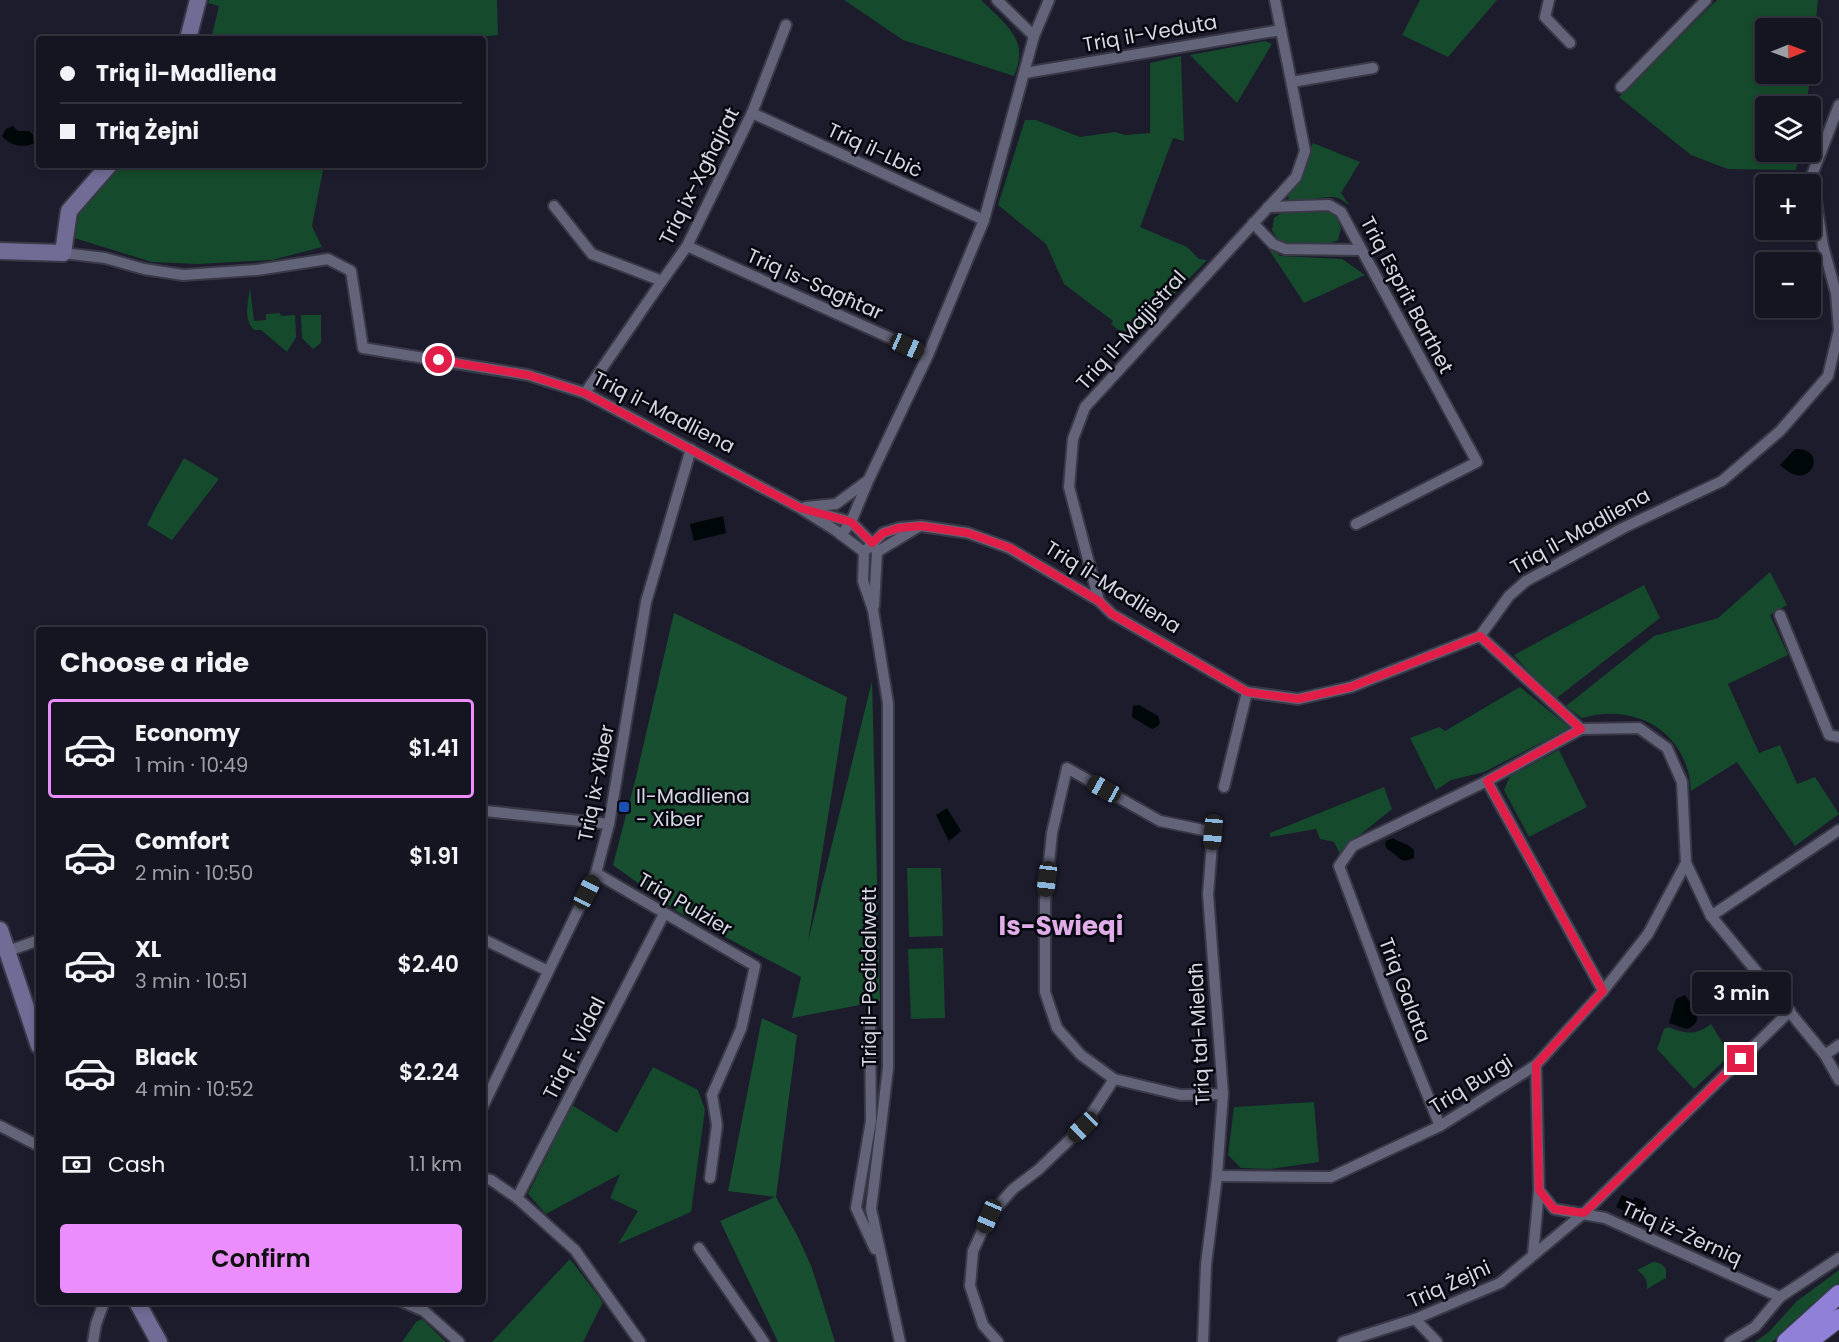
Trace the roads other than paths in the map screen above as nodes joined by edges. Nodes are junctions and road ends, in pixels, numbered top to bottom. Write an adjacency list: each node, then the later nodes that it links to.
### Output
1 (198, 0): 9 (main road)
2 (997, 0): 10 (street)
3 (1049, 0): 10 (street)
4 (1275, 0): 8 (street)
5 (1549, 0): 11 (street)
6 (1706, 0): 15 (street)
7 (786, 25): 17 (street, Triq ix-Xgħajrat)
8 (1281, 30): 13 (street, Triq il-Veduta); 14 (street)
9 (189, 36)
10 (1034, 36): 13 (street)
11 (1570, 43)
12 (1373, 68): 14 (street)
13 (1025, 73): 21 (street)
14 (1292, 82): 20 (street, Triq il-Majjistral)
15 (1621, 87)
16 (1839, 105): 29 (street, Triq il-Madliena)
17 (752, 114): 21 (street, Triq il-Lbiċ); 23 (street, Triq ix-Xgħajrat)
18 (106, 168): 26 (main road)
19 (554, 206): 27 (street)
20 (1268, 207): 22 (street, Triq il-Majjistral); 25 (street, Triq Esprit Barthet)
21 (984, 220): 28 (street)
22 (1253, 223): 25 (street); 40 (street, Triq il-Majjistral)
23 (687, 246): 27 (street, Triq ix-Xgħajrat); 28 (street, Triq is-Sagħtar)
24 (0, 250): 26 (main road, Triq il-Madliena)
25 (1361, 250): 36 (street, Triq Esprit Barthet)
26 (63, 253): 30 (street, Triq il-Madliena)
27 (662, 281): 30 (street, Triq ix-Xgħajrat)
28 (928, 355): 32 (street)
29 (1836, 359): 43 (street, Triq il-Madliena)
30 (585, 393): 31 (street, Triq il-Madliena)
31 (691, 449): 34 (street, Triq il-Madliena); 50 (street, Triq ix-Xiber)
32 (868, 481): 33 (street); 35 (street)
33 (846, 497): 34 (street); 35 (street)
34 (800, 508): 35 (street, Triq il-Madliena); 37 (street, Triq il-Madliena)
35 (845, 520): 37 (street); 38 (street, Triq il-Madliena)
36 (1356, 524)
37 (838, 532): 39 (street, Triq il-Madliena)
38 (874, 548): 39 (street, Triq il-Madliena); 40 (street, Triq il-Madliena); 41 (street, Triq il-Pedidalwett)
39 (864, 552): 41 (street, Triq il-Pedidalwett)
40 (1099, 601): 44 (street, Triq il-Madliena)
41 (873, 610): 84 (street, Triq il-Pedidalwett)
42 (1780, 615): 46 (street)
43 (1480, 636): 44 (street, Triq il-Madliena); 45 (street)
44 (1247, 692): 48 (street)
45 (1581, 729): 47 (street); 52 (street)
46 (1839, 737)
47 (1487, 781): 61 (street); 73 (street, Triq Galata)
48 (1224, 787)
49 (486, 811): 50 (street)
50 (609, 824): 53 (street, Triq ix-Xiber)
51 (1839, 830): 55 (street)
52 (1686, 863): 55 (street); 61 (street, Triq Burgi)
53 (596, 873): 54 (street, Triq Pulzier); 60 (street, Triq ix-Xiber)
54 (664, 914): 76 (street, Triq Pulzier); 79 (street, Triq F. Vidal)
55 (1711, 916): 62 (street)
56 (0, 930): 59 (main road)
57 (486, 940): 60 (street)
58 (36, 941): 59 (street)
59 (8, 951): 64 (main road)
60 (548, 971): 71 (street, Triq ix-Xiber)
61 (1603, 991): 67 (street, Triq Burgi)
62 (1790, 1011): 66 (street); 80 (street, Triq Żejni)
63 (870, 1024): 84 (street)
64 (36, 1037)
65 (1839, 1045): 66 (street)
66 (1825, 1055): 69 (street)
67 (1536, 1065): 73 (street, Triq Burgi); 78 (street)
68 (1114, 1079): 70 (street); 70 (street, Triq tal-Mielaħ); 98 (street)
69 (1839, 1080)
70 (1223, 1094): 75 (street, Triq tal-Mielaħ)
71 (486, 1100)
72 (0, 1126): 74 (street)
73 (1440, 1126): 75 (street, Triq Burgi)
74 (36, 1144)
75 (1217, 1176): 99 (street, Triq tal-Mielaħ)
76 (710, 1178)
77 (486, 1179): 79 (street)
78 (1539, 1190): 80 (street, Triq iż-Żerniq); 82 (street)
79 (517, 1198): 95 (street)
80 (1584, 1213): 82 (street, Triq Żejni); 86 (street, Triq iż-Żerniq)
81 (699, 1248): 96 (street)
82 (1533, 1255): 91 (street, Triq Żejni)
83 (1839, 1258): 86 (street)
84 (881, 1261): 97 (street, Triq il-Pedidalwett)
85 (1839, 1294): 103 (highway)
86 (1780, 1297): 102 (street)
87 (103, 1305): 92 (street)
88 (139, 1305): 93 (main road)
89 (410, 1305): 94 (street)
90 (1839, 1318): 104 (highway)
91 (1415, 1319): 100 (street, Triq Żejni); 101 (street)
92 (93, 1342)
93 (159, 1342)
94 (459, 1342)
95 (640, 1342)
96 (764, 1342)
97 (900, 1342)
98 (998, 1342)
99 (1203, 1342)
100 (1343, 1342)
101 (1437, 1342)
102 (1730, 1342)
103 (1786, 1342)
104 (1808, 1342)

